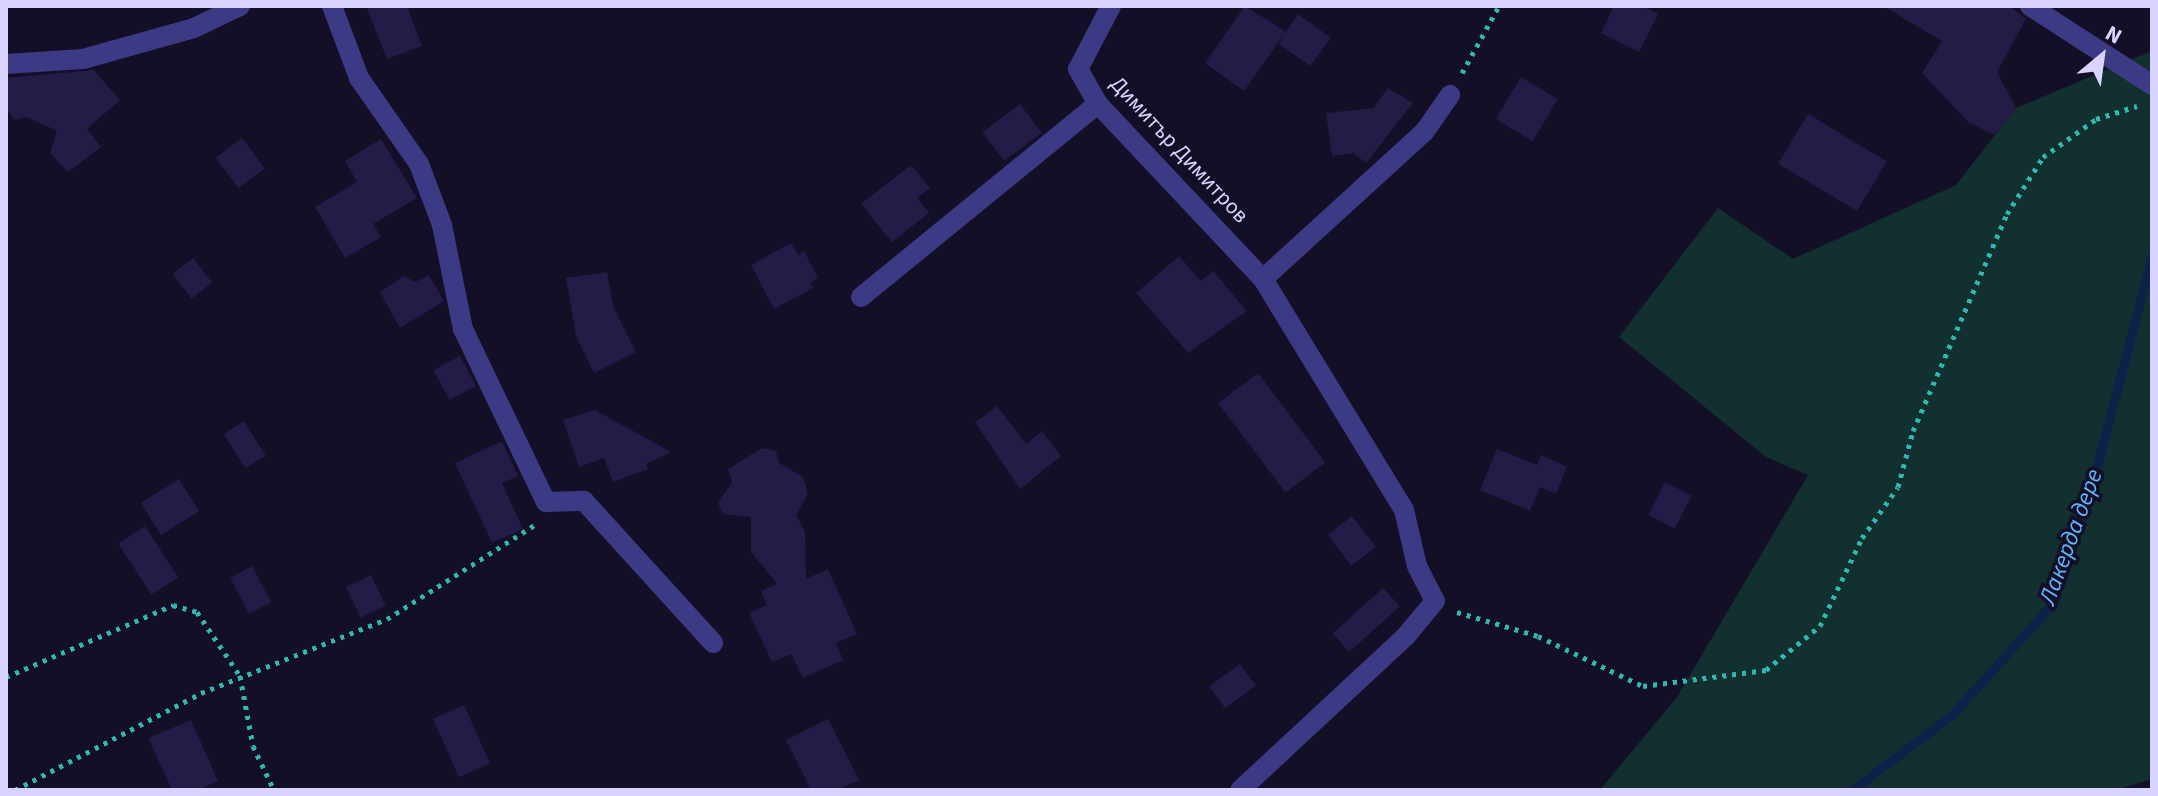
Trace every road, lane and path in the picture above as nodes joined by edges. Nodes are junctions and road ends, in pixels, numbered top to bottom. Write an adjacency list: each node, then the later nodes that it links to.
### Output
1 (240, 6): 6 (street)
2 (332, 6): 13 (street)
3 (1111, 6): 10 (street, Димитър Димитров)
4 (1499, 6): 8 (path)
5 (2030, 6): 7 (street)
6 (6, 64)
7 (2152, 85)
8 (1450, 95): 11 (street)
9 (2152, 101): 14 (path)
10 (1098, 104): 11 (street, Димитър Димитров); 12 (street)
11 (1263, 279): 14 (street, Димитър Димитров)
12 (861, 297)
13 (546, 502): 15 (street); 16 (path)
14 (1435, 601): 20 (street)
15 (713, 643)
16 (240, 676): 17 (path); 18 (path); 19 (path)
17 (6, 677)
18 (15, 790)
19 (274, 790)
20 (1240, 790)

